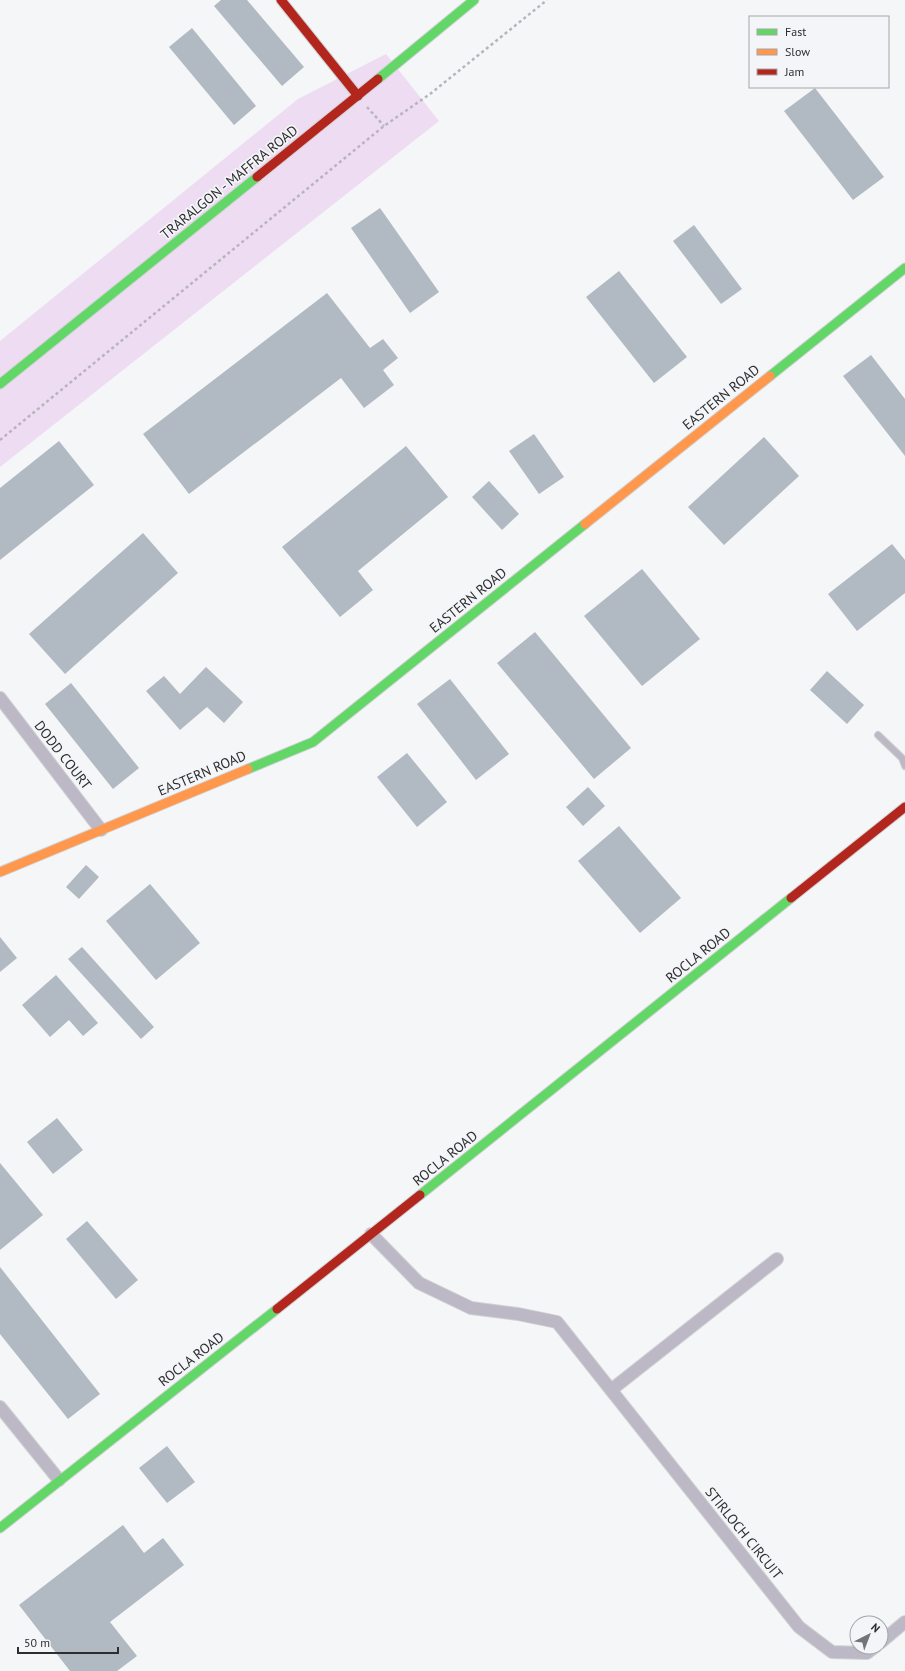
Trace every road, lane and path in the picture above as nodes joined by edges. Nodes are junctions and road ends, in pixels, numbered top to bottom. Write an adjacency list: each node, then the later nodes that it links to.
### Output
1 (281, 0): 4 (street)
2 (474, 0): 4 (street, TRARALGON - MAFFRA ROAD)
3 (547, 0): 5 (path)
4 (358, 96): 5 (path); 7 (street, TRARALGON - MAFFRA ROAD)
5 (384, 126): 8 (path)
6 (905, 268): 13 (street, EASTERN ROAD)
7 (0, 384)
8 (0, 440)
9 (0, 698): 13 (street, DODD COURT)
10 (878, 735): 11 (lane)
11 (905, 766)
12 (905, 807): 15 (street, ROCLA ROAD)
13 (101, 830): 14 (street, EASTERN ROAD)
14 (0, 872)
15 (371, 1234): 17 (street, STIRLOCH CIRCUIT); 19 (street, ROCLA ROAD)
16 (777, 1259): 17 (street)
17 (611, 1390): 23 (street, STIRLOCH CIRCUIT)
18 (0, 1406): 19 (street)
19 (59, 1480): 20 (street, ROCLA ROAD)
20 (0, 1528)
21 (905, 1622): 22 (street)
22 (889, 1635)
23 (849, 1652)

